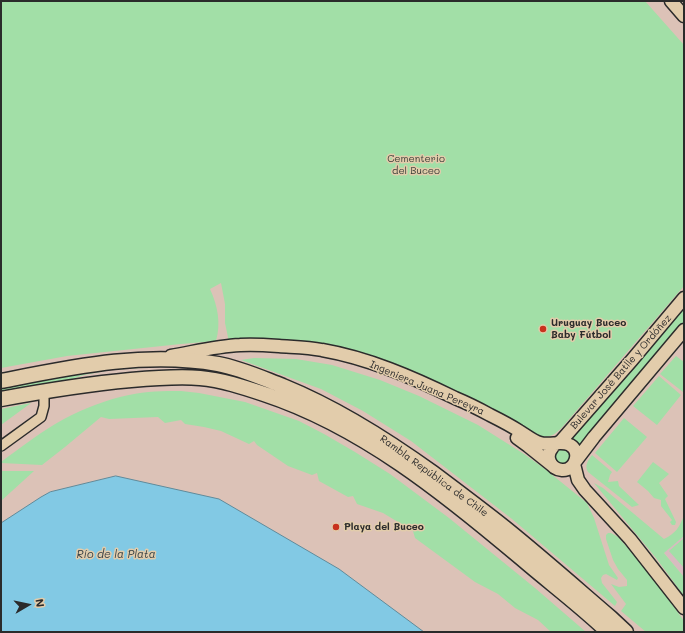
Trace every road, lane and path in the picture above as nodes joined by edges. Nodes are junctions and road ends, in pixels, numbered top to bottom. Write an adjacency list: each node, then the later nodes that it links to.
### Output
1 (670, 1): 2 (main road)
2 (684, 16)
3 (684, 298): 11 (main road, Bulevar José Batlle y Ordóñez)
4 (684, 330): 13 (main road, Bulevar José Batlle y Ordóñez)
5 (149, 359): 6 (main road, Rambla República de Chile); 7 (main road, Rambla República de Chile); 11 (main road, Ingeniera Juana Pereyra)
6 (203, 362): 8 (main road); 14 (main road, Ingeniera Juana Pereyra); 17 (main road, Rambla República de Chile)
7 (1, 381)
8 (77, 386): 9 (main road, Rambla República de Chile); 16 (main road, Rambla República de Chile)
9 (44, 391): 10 (main road, Rambla República de Chile); 12 (street)
10 (1, 399)
11 (557, 444): 13 (main road, Ingeniera Juana Pereyra); 14 (main road)
12 (1, 446)
13 (574, 463): 14 (main road); 15 (main road, Ingeniera Juana Pereyra)
14 (553, 466)
15 (684, 608)
16 (608, 632)
17 (626, 632)

